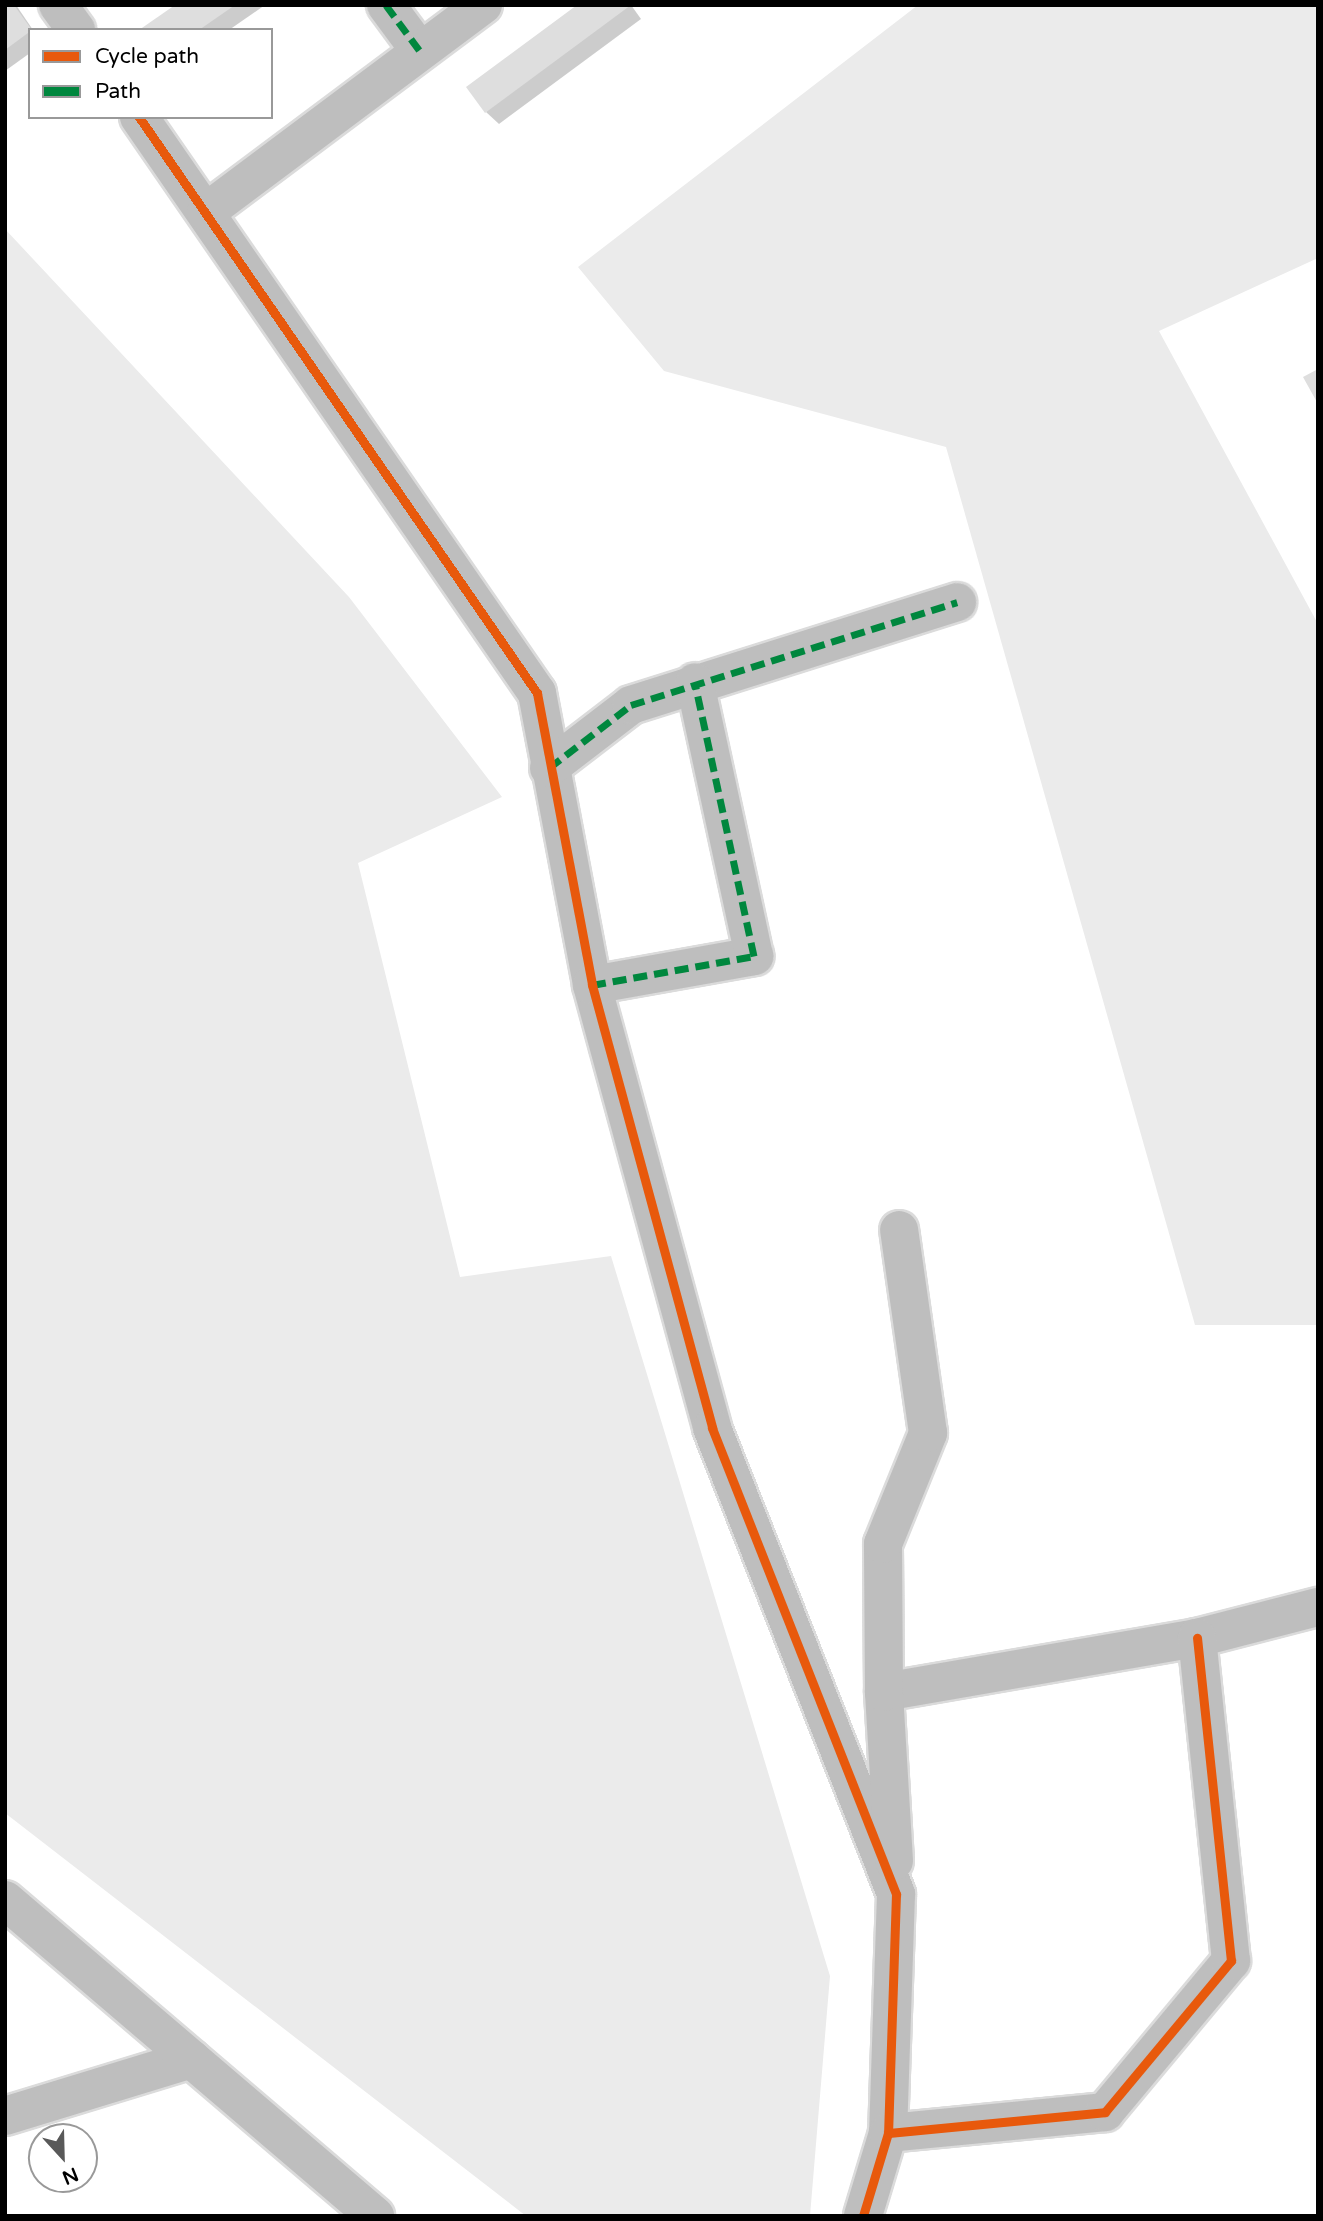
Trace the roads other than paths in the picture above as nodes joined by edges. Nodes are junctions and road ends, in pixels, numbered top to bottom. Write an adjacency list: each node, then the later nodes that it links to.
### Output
1 (58, 5): 4 (street)
2 (386, 5): 5 (street)
3 (483, 5): 5 (street)
4 (75, 28)
5 (419, 51): 7 (street)
6 (140, 119): 7 (street)
7 (206, 212): 10 (street)
8 (957, 602): 9 (street)
9 (695, 682): 10 (street); 11 (street)
10 (549, 768): 11 (street)
11 (592, 985): 16 (street)
12 (899, 1230): 15 (street)
13 (1318, 1607): 14 (street)
14 (1197, 1639): 15 (street); 20 (street)
15 (884, 1692): 16 (street)
16 (896, 1894): 20 (street)
17 (5, 1900): 18 (street)
18 (192, 2059): 19 (street); 21 (street)
19 (5, 2116)
20 (888, 2133): 22 (street)
21 (375, 2216)
22 (863, 2216)

